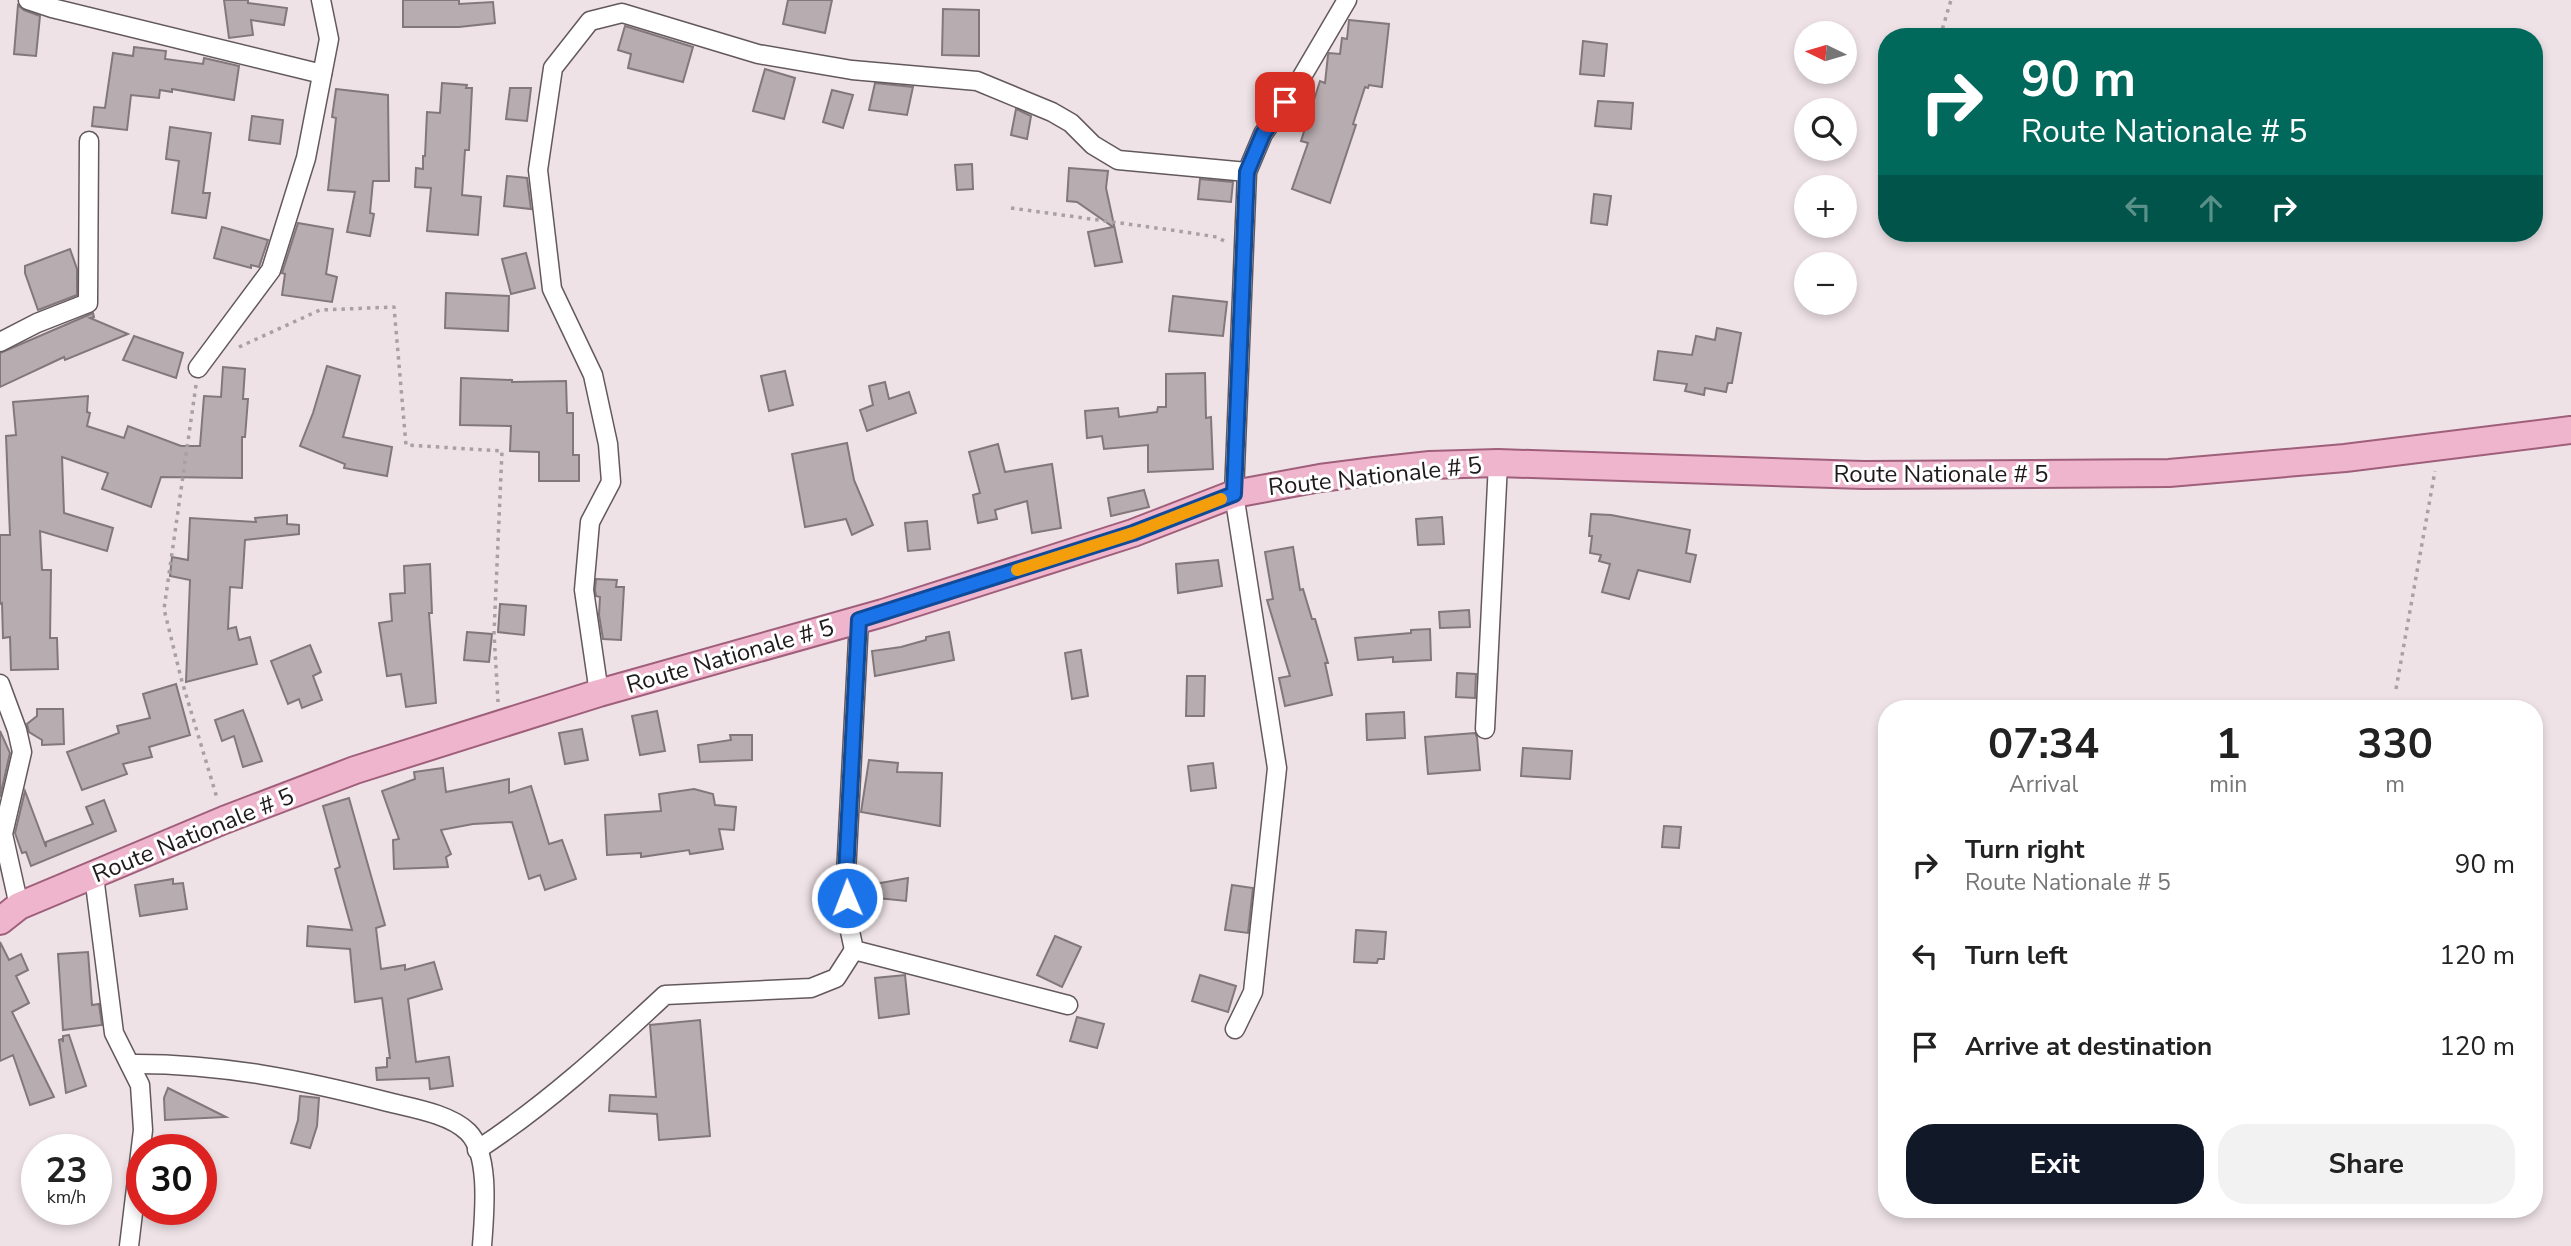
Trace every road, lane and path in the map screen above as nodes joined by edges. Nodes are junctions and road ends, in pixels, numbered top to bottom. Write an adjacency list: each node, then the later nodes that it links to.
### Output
1 (28, 0): 5 (street)
2 (321, 0): 7 (street)
3 (1347, 0): 9 (street)
4 (1951, 0): 6 (path)
5 (53, 4): 7 (street)
6 (1943, 28)
7 (322, 74): 14 (street)
8 (89, 141): 12 (street)
9 (1247, 172): 11 (street); 22 (street)
10 (1011, 208): 11 (path)
11 (1243, 250): 18 (street)
12 (0, 342)
13 (235, 349): 23 (path)
14 (198, 368): 25 (path)
15 (2571, 430): 16 (main road, Route Nationale # 5)
16 (2440, 446): 17 (main road, Route Nationale # 5); 21 (path)
17 (1498, 463): 18 (main road, Route Nationale # 5); 24 (street)
18 (1234, 494): 19 (main road, Route Nationale # 5); 30 (street)
19 (859, 620): 22 (main road, Route Nationale # 5); 28 (street)
20 (0, 684): 27 (street)
21 (2396, 689)
22 (598, 693): 23 (main road, Route Nationale # 5)
23 (499, 725): 25 (main road, Route Nationale # 5)
24 (1485, 729)
25 (224, 820): 26 (main road, Route Nationale # 5)
26 (94, 876): 27 (main road, Route Nationale # 5); 31 (street)
27 (9, 914)
28 (854, 950): 29 (street); 32 (street)
29 (1068, 1005)
30 (1236, 1029)
31 (130, 1064): 32 (street); 33 (street)
32 (477, 1150): 34 (street)
33 (129, 1246)
34 (482, 1246)

